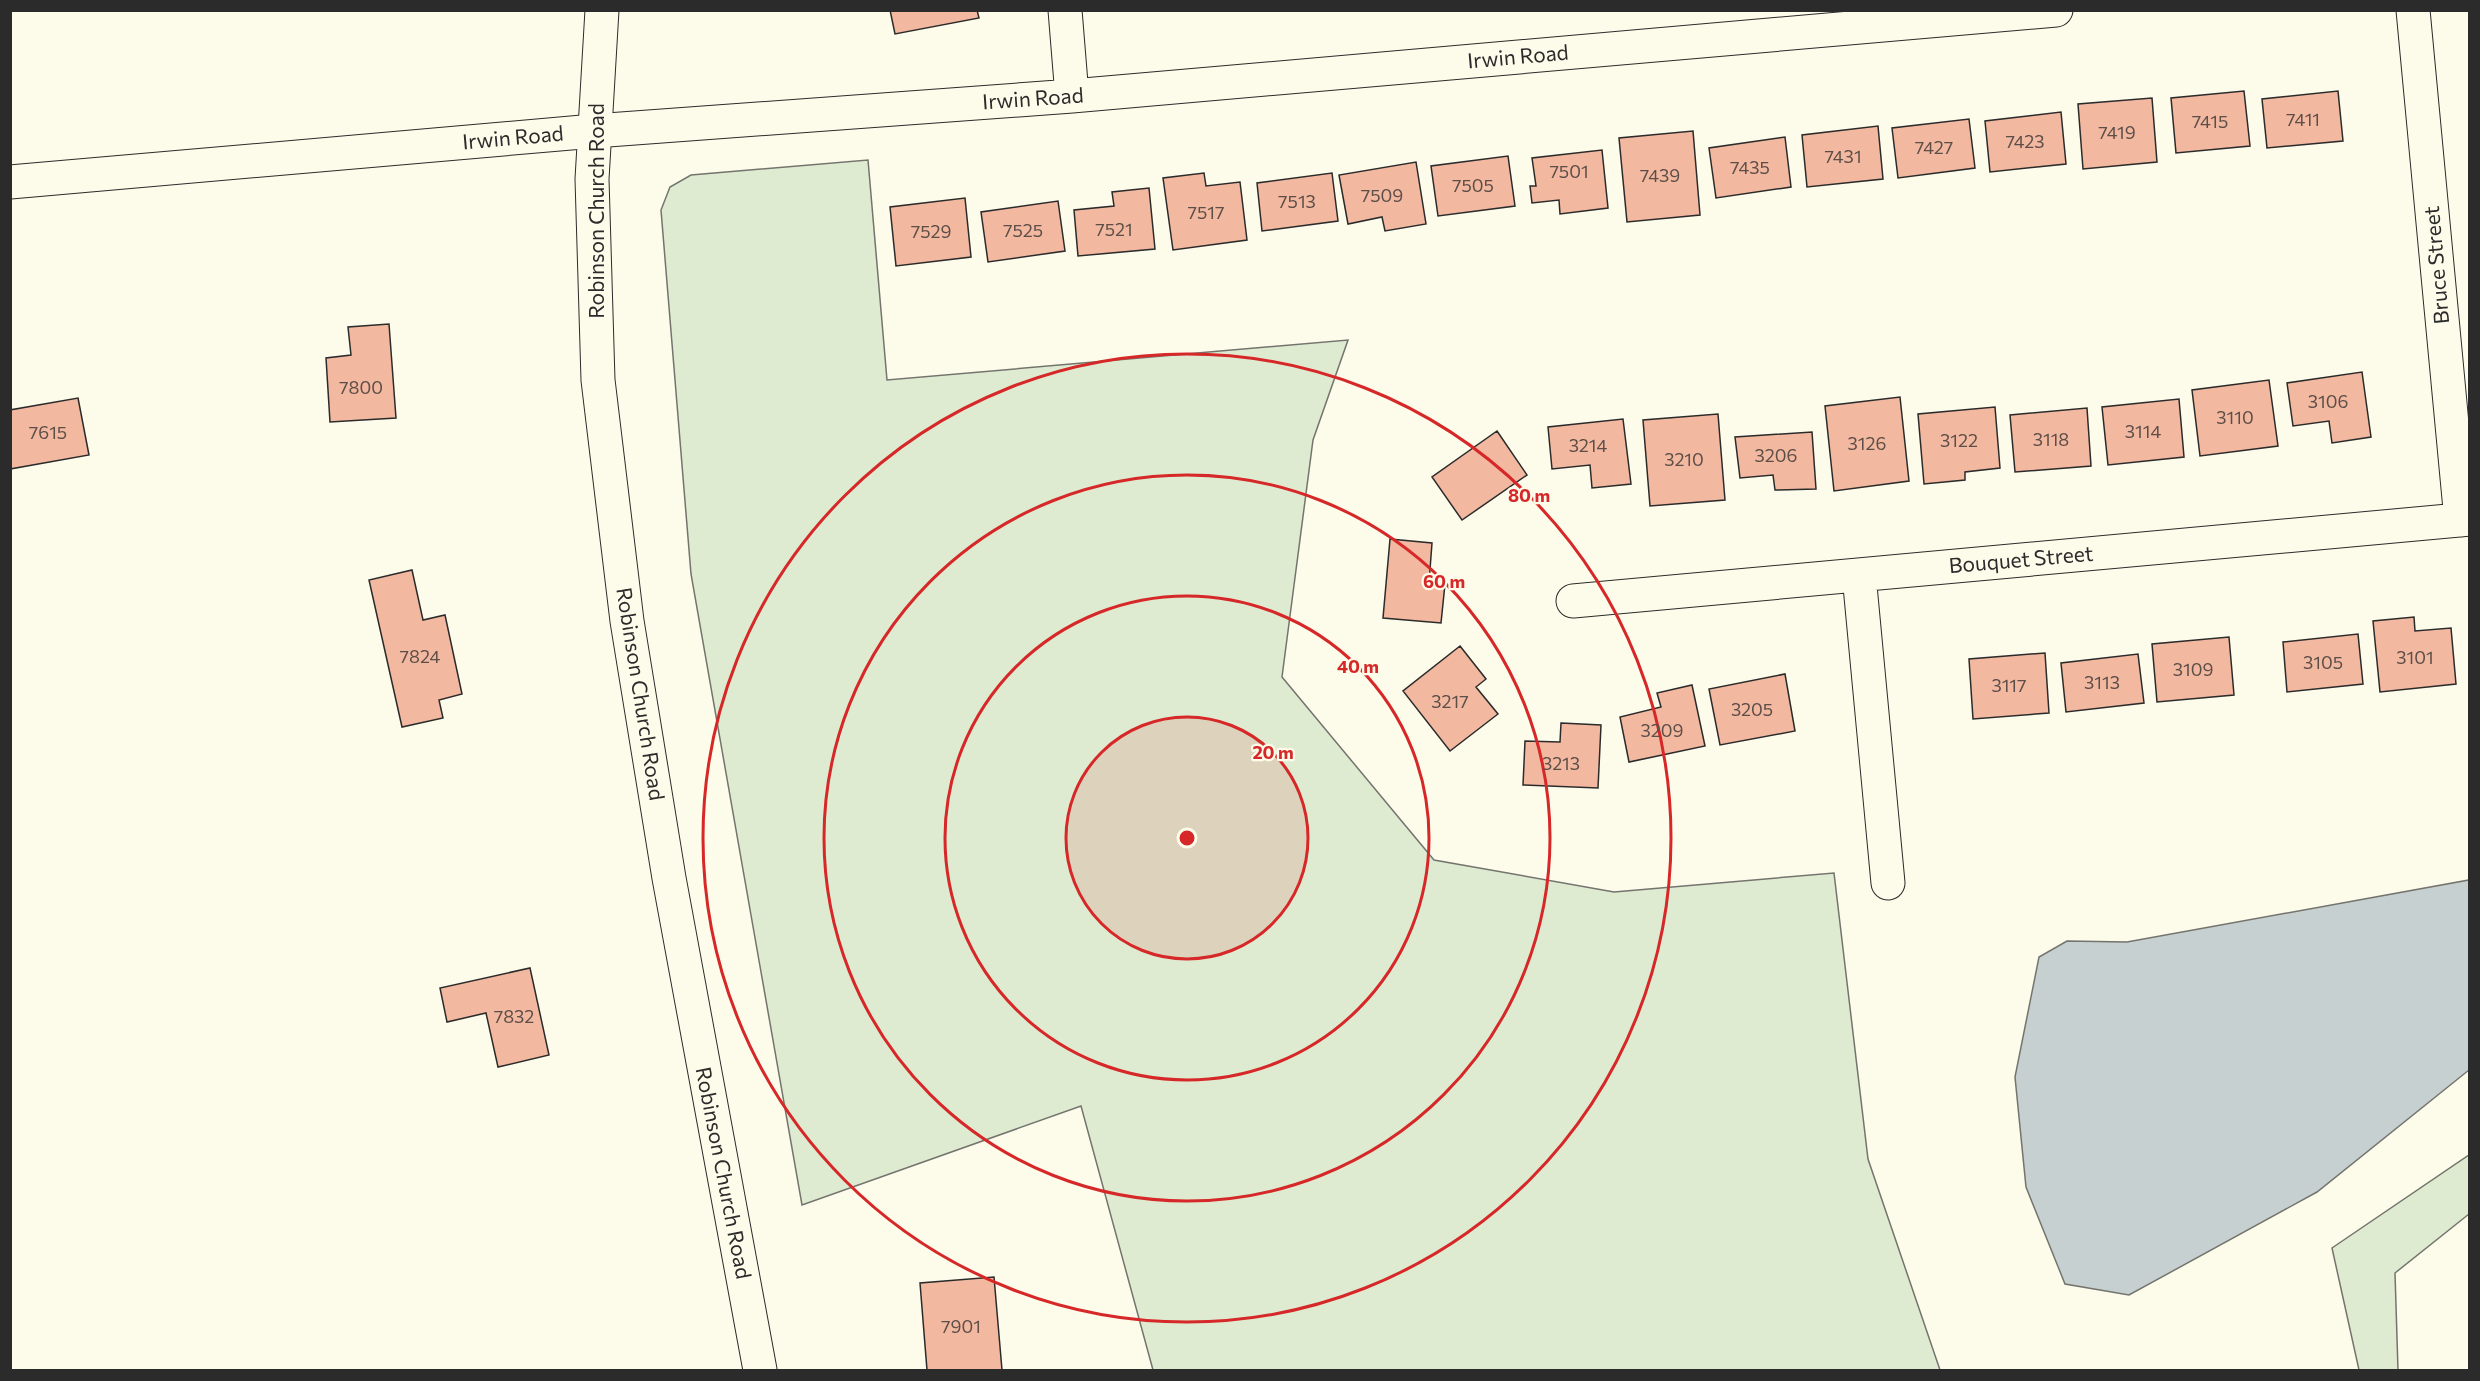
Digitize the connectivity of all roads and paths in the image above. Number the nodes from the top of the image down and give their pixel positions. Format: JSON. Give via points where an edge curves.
{"nodes":[{"id":1,"x":602,"y":10,"type":"edge"},
{"id":2,"x":1065,"y":10,"type":"edge"},
{"id":3,"x":2056,"y":10,"type":"edge"},
{"id":4,"x":2413,"y":10,"type":"edge"},
{"id":5,"x":1072,"y":96,"type":"junction"},
{"id":6,"x":594,"y":131,"type":"junction"},
{"id":7,"x":10,"y":182,"type":"edge"},
{"id":8,"x":2465,"y":520,"type":"edge"},
{"id":9,"x":1859,"y":575,"type":"junction"},
{"id":10,"x":1572,"y":601,"type":"dead end"},
{"id":11,"x":1888,"y":883,"type":"dead end"},
{"id":12,"x":760,"y":1371,"type":"edge"}],
"edges":[{"from":1,"to":6,"type":"street","name":"Robinson Church Road"},
{"from":2,"to":5,"type":"street"},
{"from":3,"to":5,"type":"street","name":"Irwin Road"},
{"from":4,"to":8,"type":"street","name":"Bruce Street"},
{"from":5,"to":6,"type":"street","name":"Irwin Road"},
{"from":6,"to":7,"type":"street","name":"Irwin Road"},
{"from":6,"to":12,"type":"street","name":"Robinson Church Road","via":[[598,380],[627,621],[669,878]]},
{"from":8,"to":9,"type":"street","name":"Bouquet Street"},
{"from":9,"to":10,"type":"street","name":"Bouquet Street"},
{"from":9,"to":11,"type":"street"}]}
